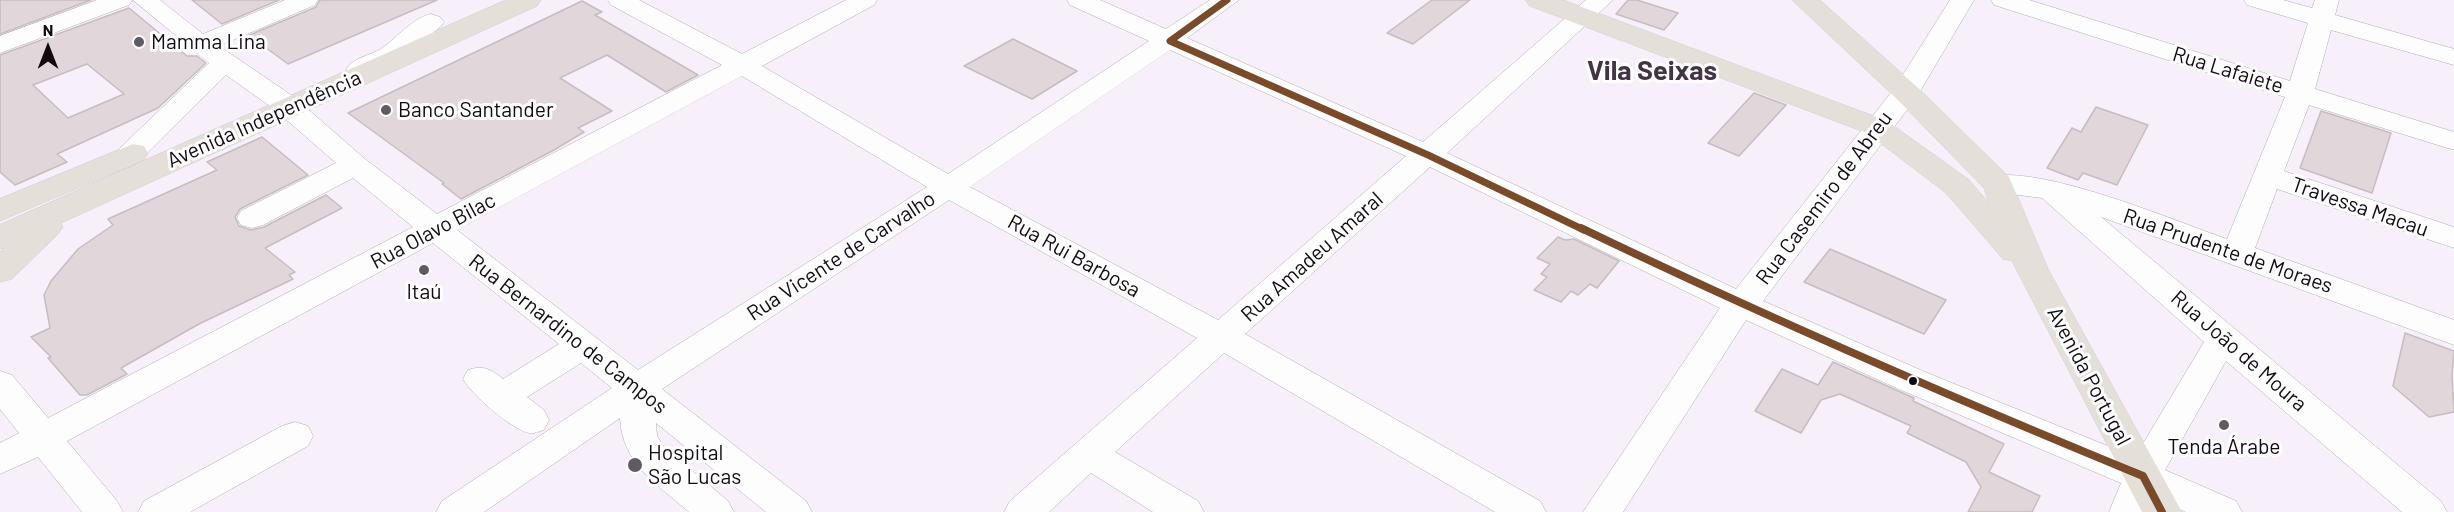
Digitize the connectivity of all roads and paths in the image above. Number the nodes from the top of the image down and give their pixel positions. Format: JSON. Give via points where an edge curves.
{"nodes":[{"id":1,"x":120,"y":0,"type":"edge"},
{"id":2,"x":145,"y":0,"type":"edge"},
{"id":3,"x":306,"y":0,"type":"edge"},
{"id":4,"x":479,"y":0,"type":"edge"},
{"id":5,"x":528,"y":0,"type":"edge"},
{"id":6,"x":620,"y":0,"type":"edge"},
{"id":7,"x":865,"y":0,"type":"edge"},
{"id":8,"x":1079,"y":0,"type":"edge"},
{"id":9,"x":1227,"y":0,"type":"edge"},
{"id":10,"x":1539,"y":0,"type":"edge"},
{"id":11,"x":1804,"y":0,"type":"edge"},
{"id":12,"x":1962,"y":0,"type":"edge"},
{"id":13,"x":2003,"y":0,"type":"edge"},
{"id":14,"x":2256,"y":0,"type":"edge"},
{"id":15,"x":1592,"y":8,"type":"edge"},
{"id":16,"x":2323,"y":9,"type":"edge"},
{"id":17,"x":430,"y":22,"type":"joint"},
{"id":18,"x":1170,"y":41,"type":"junction"},
{"id":19,"x":0,"y":45,"type":"edge"},
{"id":20,"x":200,"y":45,"type":"junction"},
{"id":21,"x":2454,"y":57,"type":"edge"},
{"id":22,"x":225,"y":62,"type":"junction"},
{"id":23,"x":744,"y":66,"type":"junction"},
{"id":24,"x":1906,"y":92,"type":"junction"},
{"id":25,"x":2300,"y":93,"type":"junction"},
{"id":26,"x":281,"y":101,"type":"junction"},
{"id":27,"x":1877,"y":127,"type":"junction"},
{"id":28,"x":2454,"y":141,"type":"edge"},
{"id":29,"x":130,"y":154,"type":"junction"},
{"id":30,"x":1428,"y":155,"type":"junction"},
{"id":31,"x":355,"y":165,"type":"junction"},
{"id":32,"x":2267,"y":176,"type":"junction"},
{"id":33,"x":1998,"y":184,"type":"junction"},
{"id":34,"x":1957,"y":186,"type":"junction"},
{"id":35,"x":948,"y":187,"type":"junction"},
{"id":36,"x":2050,"y":189,"type":"junction"},
{"id":37,"x":76,"y":203,"type":"junction"},
{"id":38,"x":252,"y":218,"type":"dead end"},
{"id":39,"x":7,"y":219,"type":"edge"},
{"id":40,"x":436,"y":230,"type":"junction"},
{"id":41,"x":0,"y":237,"type":"edge"},
{"id":42,"x":2454,"y":238,"type":"edge"},
{"id":43,"x":2237,"y":253,"type":"junction"},
{"id":44,"x":0,"y":271,"type":"edge"},
{"id":45,"x":2032,"y":271,"type":"junction"},
{"id":46,"x":1740,"y":304,"type":"junction"},
{"id":47,"x":2454,"y":333,"type":"edge"},
{"id":48,"x":1223,"y":337,"type":"junction"},
{"id":49,"x":2222,"y":339,"type":"junction"},
{"id":50,"x":582,"y":346,"type":"junction"},
{"id":51,"x":0,"y":384,"type":"edge"},
{"id":52,"x":638,"y":388,"type":"junction"},
{"id":53,"x":531,"y":420,"type":"dead end"},
{"id":54,"x":295,"y":436,"type":"dead end"},
{"id":55,"x":42,"y":438,"type":"junction"},
{"id":56,"x":1090,"y":453,"type":"junction"},
{"id":57,"x":0,"y":460,"type":"edge"},
{"id":58,"x":2143,"y":476,"type":"junction"},
{"id":59,"x":104,"y":512,"type":"edge"},
{"id":60,"x":158,"y":512,"type":"edge"},
{"id":61,"x":455,"y":512,"type":"edge"},
{"id":62,"x":715,"y":512,"type":"edge"},
{"id":63,"x":793,"y":512,"type":"edge"},
{"id":64,"x":1023,"y":512,"type":"edge"},
{"id":65,"x":1185,"y":512,"type":"edge"},
{"id":66,"x":1527,"y":512,"type":"edge"},
{"id":67,"x":1602,"y":512,"type":"edge"},
{"id":68,"x":2128,"y":512,"type":"edge"},
{"id":69,"x":2162,"y":512,"type":"edge"},
{"id":70,"x":2223,"y":512,"type":"edge"},
{"id":71,"x":2428,"y":512,"type":"edge"}],
"edges":[{"from":1,"to":19,"type":"street"},
{"from":2,"to":20,"type":"street","name":"Rua Bernardino de Campos"},
{"from":3,"to":20,"type":"street"},
{"from":4,"to":17,"type":"main road"},
{"from":5,"to":26,"type":"main road","name":"Avenida Independência"},
{"from":6,"to":23,"type":"street","name":"Rua Rui Barbosa"},
{"from":7,"to":23,"type":"street","name":"Rua Olavo Bilac"},
{"from":8,"to":18,"type":"street"},
{"from":9,"to":18,"type":"street","name":"Rua Vicente de Carvalho"},
{"from":10,"to":15,"type":"main road"},
{"from":11,"to":24,"type":"main road"},
{"from":12,"to":24,"type":"street","name":"Rua Casemiro de Abreu"},
{"from":13,"to":25,"type":"street","name":"Rua Lafaiete"},
{"from":14,"to":16,"type":"street"},
{"from":15,"to":27,"type":"main road"},
{"from":15,"to":30,"type":"street","name":"Rua Amadeu Amaral"},
{"from":16,"to":21,"type":"street"},
{"from":16,"to":25,"type":"street"},
{"from":17,"to":26,"type":"street","via":[[389,55]]},
{"from":18,"to":30,"type":"street"},
{"from":18,"to":35,"type":"street","name":"Rua Vicente de Carvalho"},
{"from":20,"to":22,"type":"street","name":"Rua Bernardino de Campos"},
{"from":22,"to":26,"type":"street","name":"Rua Bernardino de Campos"},
{"from":22,"to":29,"type":"street"},
{"from":23,"to":35,"type":"street","name":"Rua Rui Barbosa"},
{"from":23,"to":40,"type":"street","name":"Rua Olavo Bilac"},
{"from":24,"to":27,"type":"street","name":"Rua Casemiro de Abreu"},
{"from":24,"to":33,"type":"main road"},
{"from":25,"to":28,"type":"street","name":"Rua Lafaiete"},
{"from":25,"to":32,"type":"street"},
{"from":26,"to":29,"type":"main road","name":"Avenida Independência"},
{"from":26,"to":31,"type":"street","name":"Rua Bernardino de Campos"},
{"from":26,"to":37,"type":"main road","name":"Avenida Independência"},
{"from":26,"to":39,"type":"main road","via":[[250,111]]},
{"from":27,"to":34,"type":"main road","name":"Avenida Portugal"},
{"from":27,"to":46,"type":"street","name":"Rua Casemiro de Abreu"},
{"from":29,"to":39,"type":"main road","name":"Avenida Independência"},
{"from":30,"to":46,"type":"street"},
{"from":30,"to":48,"type":"street","name":"Rua Amadeu Amaral"},
{"from":31,"to":38,"type":"street"},
{"from":31,"to":40,"type":"street","name":"Rua Bernardino de Campos"},
{"from":32,"to":42,"type":"street","name":"Travessa Macau"},
{"from":32,"to":43,"type":"street"},
{"from":33,"to":34,"type":"main road"},
{"from":33,"to":36,"type":"street","name":"Rua Prudente de Moraes"},
{"from":33,"to":45,"type":"main road","name":"Avenida Portugal"},
{"from":34,"to":45,"type":"main road","name":"Avenida Portugal"},
{"from":35,"to":48,"type":"street","name":"Rua Rui Barbosa"},
{"from":35,"to":52,"type":"street","name":"Rua Vicente de Carvalho"},
{"from":36,"to":43,"type":"street","name":"Rua Prudente de Moraes"},
{"from":36,"to":49,"type":"street","name":"Rua João de Moura"},
{"from":37,"to":41,"type":"main road","name":"Avenida Independência"},
{"from":37,"to":44,"type":"main road"},
{"from":39,"to":41,"type":"street"},
{"from":40,"to":50,"type":"street","name":"Rua Bernardino de Campos"},
{"from":40,"to":55,"type":"street","name":"Rua Olavo Bilac"},
{"from":43,"to":47,"type":"street","name":"Rua Prudente de Moraes"},
{"from":45,"to":58,"type":"main road","name":"Avenida Portugal"},
{"from":46,"to":58,"type":"street"},
{"from":46,"to":67,"type":"street","name":"Rua Casemiro de Abreu"},
{"from":48,"to":56,"type":"street","name":"Rua Amadeu Amaral"},
{"from":48,"to":66,"type":"street","name":"Rua Rui Barbosa"},
{"from":49,"to":58,"type":"street"},
{"from":49,"to":71,"type":"street","name":"Rua João de Moura"},
{"from":50,"to":52,"type":"street","name":"Rua Bernardino de Campos"},
{"from":50,"to":53,"type":"street","via":[[490,388]]},
{"from":51,"to":55,"type":"street"},
{"from":52,"to":61,"type":"street","name":"Rua Vicente de Carvalho"},
{"from":52,"to":62,"type":"street","via":[[639,438],[650,456]]},
{"from":52,"to":63,"type":"street","name":"Rua Bernardino de Campos"},
{"from":54,"to":60,"type":"street"},
{"from":55,"to":57,"type":"street","name":"Rua Olavo Bilac"},
{"from":55,"to":59,"type":"street"},
{"from":56,"to":64,"type":"street","name":"Rua Amadeu Amaral"},
{"from":56,"to":65,"type":"street"},
{"from":58,"to":68,"type":"street"},
{"from":58,"to":69,"type":"main road","name":"Avenida Portugal"},
{"from":58,"to":70,"type":"street"}]}
